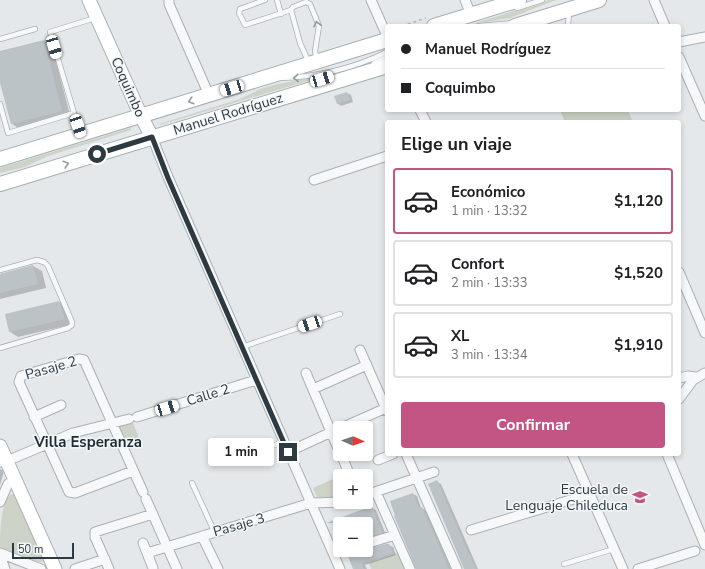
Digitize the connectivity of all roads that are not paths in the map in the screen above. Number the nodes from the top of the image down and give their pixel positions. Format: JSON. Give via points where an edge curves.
{"nodes":[{"id":1,"x":89,"y":0,"type":"edge"},
{"id":2,"x":169,"y":0,"type":"edge"},
{"id":3,"x":265,"y":0,"type":"edge"},
{"id":4,"x":277,"y":0,"type":"edge"},
{"id":5,"x":371,"y":0,"type":"edge"},
{"id":6,"x":465,"y":0,"type":"edge"},
{"id":7,"x":542,"y":0,"type":"edge"},
{"id":8,"x":599,"y":0,"type":"edge"},
{"id":9,"x":654,"y":0,"type":"edge"},
{"id":10,"x":516,"y":4,"type":"edge"},
{"id":11,"x":569,"y":9,"type":"junction"},
{"id":12,"x":291,"y":10,"type":"junction"},
{"id":13,"x":281,"y":14,"type":"junction"},
{"id":14,"x":97,"y":17,"type":"junction"},
{"id":15,"x":475,"y":20,"type":"edge"},
{"id":16,"x":529,"y":23,"type":"edge"},
{"id":17,"x":448,"y":24,"type":"edge"},
{"id":18,"x":568,"y":24,"type":"edge"},
{"id":19,"x":665,"y":24,"type":"edge"},
{"id":20,"x":35,"y":29,"type":"dead end"},
{"id":21,"x":385,"y":32,"type":"edge"},
{"id":22,"x":705,"y":37,"type":"edge"},
{"id":23,"x":0,"y":39,"type":"edge"},
{"id":24,"x":385,"y":41,"type":"edge"},
{"id":25,"x":681,"y":42,"type":"edge"},
{"id":26,"x":385,"y":53,"type":"edge"},
{"id":27,"x":385,"y":59,"type":"edge"},
{"id":28,"x":681,"y":62,"type":"edge"},
{"id":29,"x":313,"y":63,"type":"junction"},
{"id":30,"x":385,"y":67,"type":"edge"},
{"id":31,"x":320,"y":80,"type":"dead end"},
{"id":32,"x":255,"y":81,"type":"junction"},
{"id":33,"x":208,"y":95,"type":"junction"},
{"id":34,"x":0,"y":104,"type":"edge"},
{"id":35,"x":74,"y":113,"type":"junction"},
{"id":36,"x":141,"y":116,"type":"junction"},
{"id":37,"x":705,"y":116,"type":"edge"},
{"id":38,"x":130,"y":125,"type":"dead end"},
{"id":39,"x":157,"y":133,"type":"junction"},
{"id":40,"x":80,"y":135,"type":"junction"},
{"id":41,"x":385,"y":157,"type":"edge"},
{"id":42,"x":0,"y":159,"type":"edge"},
{"id":43,"x":12,"y":175,"type":"dead end"},
{"id":44,"x":28,"y":175,"type":"junction"},
{"id":45,"x":314,"y":180,"type":"dead end"},
{"id":46,"x":0,"y":184,"type":"edge"},
{"id":47,"x":0,"y":270,"type":"edge"},
{"id":48,"x":681,"y":277,"type":"edge"},
{"id":49,"x":340,"y":314,"type":"dead end"},
{"id":50,"x":705,"y":333,"type":"edge"},
{"id":51,"x":242,"y":346,"type":"junction"},
{"id":52,"x":0,"y":348,"type":"edge"},
{"id":53,"x":360,"y":350,"type":"dead end"},
{"id":54,"x":367,"y":365,"type":"junction"},
{"id":55,"x":306,"y":373,"type":"dead end"},
{"id":56,"x":701,"y":375,"type":"edge"},
{"id":57,"x":681,"y":378,"type":"edge"},
{"id":58,"x":256,"y":380,"type":"junction"},
{"id":59,"x":313,"y":389,"type":"junction"},
{"id":60,"x":681,"y":396,"type":"edge"},
{"id":61,"x":61,"y":405,"type":"dead end"},
{"id":62,"x":385,"y":408,"type":"edge"},
{"id":63,"x":385,"y":410,"type":"edge"},
{"id":64,"x":34,"y":416,"type":"junction"},
{"id":65,"x":359,"y":421,"type":"edge"},
{"id":66,"x":112,"y":422,"type":"junction"},
{"id":67,"x":333,"y":423,"type":"edge"},
{"id":68,"x":333,"y":432,"type":"edge"},
{"id":69,"x":284,"y":442,"type":"junction"},
{"id":70,"x":47,"y":444,"type":"junction"},
{"id":71,"x":0,"y":446,"type":"edge"},
{"id":72,"x":288,"y":452,"type":"junction"},
{"id":73,"x":387,"y":456,"type":"edge"},
{"id":74,"x":407,"y":456,"type":"edge"},
{"id":75,"x":573,"y":456,"type":"edge"},
{"id":76,"x":668,"y":456,"type":"edge"},
{"id":77,"x":231,"y":459,"type":"dead end"},
{"id":78,"x":378,"y":460,"type":"dead end"},
{"id":79,"x":3,"y":462,"type":"edge"},
{"id":80,"x":133,"y":471,"type":"junction"},
{"id":81,"x":434,"y":472,"type":"dead end"},
{"id":82,"x":416,"y":478,"type":"junction"},
{"id":83,"x":15,"y":480,"type":"junction"},
{"id":84,"x":192,"y":483,"type":"dead end"},
{"id":85,"x":376,"y":492,"type":"junction"},
{"id":86,"x":373,"y":493,"type":"edge"},
{"id":87,"x":590,"y":494,"type":"junction"},
{"id":88,"x":0,"y":502,"type":"edge"},
{"id":89,"x":333,"y":502,"type":"edge"},
{"id":90,"x":311,"y":503,"type":"junction"},
{"id":91,"x":153,"y":514,"type":"junction"},
{"id":92,"x":471,"y":530,"type":"dead end"},
{"id":93,"x":215,"y":532,"type":"junction"},
{"id":94,"x":395,"y":535,"type":"junction"},
{"id":95,"x":202,"y":536,"type":"junction"},
{"id":96,"x":373,"y":542,"type":"edge"},
{"id":97,"x":143,"y":543,"type":"dead end"},
{"id":98,"x":705,"y":545,"type":"edge"},
{"id":99,"x":167,"y":547,"type":"junction"},
{"id":100,"x":614,"y":549,"type":"junction"},
{"id":101,"x":695,"y":550,"type":"dead end"},
{"id":102,"x":147,"y":553,"type":"junction"},
{"id":103,"x":2,"y":554,"type":"edge"},
{"id":104,"x":104,"y":559,"type":"junction"},
{"id":105,"x":564,"y":564,"type":"dead end"},
{"id":106,"x":153,"y":568,"type":"edge"},
{"id":107,"x":5,"y":569,"type":"edge"},
{"id":108,"x":41,"y":569,"type":"edge"},
{"id":109,"x":55,"y":569,"type":"edge"},
{"id":110,"x":75,"y":569,"type":"edge"},
{"id":111,"x":109,"y":569,"type":"edge"},
{"id":112,"x":177,"y":569,"type":"edge"},
{"id":113,"x":218,"y":569,"type":"edge"},
{"id":114,"x":340,"y":569,"type":"edge"},
{"id":115,"x":410,"y":569,"type":"edge"},
{"id":116,"x":456,"y":569,"type":"edge"},
{"id":117,"x":623,"y":569,"type":"edge"},
{"id":118,"x":638,"y":569,"type":"edge"}],
"edges":[{"from":1,"to":14,"type":"street","name":"Coquimbo"},
{"from":2,"to":33,"type":"street"},
{"from":3,"to":13,"type":"lane","via":[[240,9],[239,13],[245,25]]},
{"from":4,"to":13,"type":"lane"},
{"from":5,"to":21,"type":"street"},
{"from":6,"to":15,"type":"street"},
{"from":7,"to":10,"type":"lane"},
{"from":8,"to":11,"type":"main road"},
{"from":9,"to":19,"type":"street"},
{"from":10,"to":15,"type":"main road"},
{"from":11,"to":16,"type":"main road"},
{"from":11,"to":18,"type":"lane"},
{"from":12,"to":13,"type":"lane"},
{"from":12,"to":29,"type":"lane","via":[[300,43]]},
{"from":29,"to":12,"type":"lane","one_way":true,"via":[[319,26],[310,4],[306,2]]},
{"from":14,"to":35,"type":"lane","via":[[50,32]]},
{"from":14,"to":36,"type":"street","name":"Coquimbo"},
{"from":15,"to":16,"type":"lane"},
{"from":15,"to":17,"type":"main road"},
{"from":20,"to":23,"type":"lane"},
{"from":22,"to":25,"type":"street"},
{"from":24,"to":29,"type":"main road","name":"Manuel Rodríguez"},
{"from":26,"to":32,"type":"lane","one_way":true,"via":[[321,74]]},
{"from":27,"to":31,"type":"lane"},
{"from":28,"to":37,"type":"street"},
{"from":29,"to":32,"type":"main road","name":"Manuel Rodríguez"},
{"from":30,"to":39,"type":"main road","name":"Manuel Rodríguez"},
{"from":32,"to":33,"type":"main road","name":"Manuel Rodríguez"},
{"from":33,"to":36,"type":"main road","name":"Manuel Rodríguez","one_way":true},
{"from":34,"to":35,"type":"lane","via":[[8,133]]},
{"from":35,"to":40,"type":"lane"},
{"from":36,"to":38,"type":"lane"},
{"from":36,"to":39,"type":"street","name":"Coquimbo"},
{"from":36,"to":40,"type":"main road","name":"Manuel Rodríguez"},
{"from":44,"to":39,"type":"main road","name":"Manuel Rodríguez","one_way":true},
{"from":39,"to":51,"type":"street","name":"Coquimbo"},
{"from":40,"to":42,"type":"main road","name":"Manuel Rodríguez"},
{"from":41,"to":45,"type":"street"},
{"from":43,"to":44,"type":"lane"},
{"from":44,"to":46,"type":"main road","name":"Manuel Rodríguez"},
{"from":47,"to":52,"type":"lane","via":[[37,260],[44,262],[48,266],[72,325]]},
{"from":48,"to":50,"type":"street"},
{"from":49,"to":51,"type":"lane"},
{"from":51,"to":58,"type":"street","name":"Coquimbo"},
{"from":53,"to":54,"type":"street"},
{"from":54,"to":59,"type":"street"},
{"from":54,"to":62,"type":"street"},
{"from":55,"to":59,"type":"street"},
{"from":56,"to":57,"type":"street"},
{"from":56,"to":60,"type":"street","via":[[689,384]]},
{"from":58,"to":66,"type":"street","name":"Calle 2","via":[[133,418]]},
{"from":58,"to":69,"type":"street","name":"Coquimbo"},
{"from":59,"to":67,"type":"street"},
{"from":61,"to":64,"type":"street"},
{"from":63,"to":65,"type":"street"},
{"from":64,"to":66,"type":"street","name":"Pasaje 2","via":[[20,382],[22,375],[83,359]]},
{"from":64,"to":70,"type":"street"},
{"from":66,"to":70,"type":"street","name":"Calle 2","via":[[72,433]]},
{"from":66,"to":80,"type":"street"},
{"from":68,"to":72,"type":"street"},
{"from":69,"to":72,"type":"street","name":"Coquimbo"},
{"from":69,"to":77,"type":"lane"},
{"from":70,"to":79,"type":"street","name":"Calle 2"},
{"from":70,"to":80,"type":"street","via":[[67,490],[71,493]]},
{"from":71,"to":79,"type":"street"},
{"from":72,"to":90,"type":"street","name":"Coquimbo"},
{"from":73,"to":78,"type":"street"},
{"from":74,"to":82,"type":"street"},
{"from":75,"to":87,"type":"street"},
{"from":76,"to":98,"type":"street"},
{"from":79,"to":83,"type":"street"},
{"from":80,"to":91,"type":"street"},
{"from":81,"to":82,"type":"street"},
{"from":82,"to":85,"type":"street"},
{"from":82,"to":116,"type":"street"},
{"from":83,"to":88,"type":"street","via":[[8,484]]},
{"from":83,"to":109,"type":"street"},
{"from":84,"to":93,"type":"lane"},
{"from":85,"to":86,"type":"street"},
{"from":85,"to":94,"type":"street"},
{"from":87,"to":92,"type":"street"},
{"from":87,"to":100,"type":"street"},
{"from":89,"to":90,"type":"street","name":"Pasaje 3"},
{"from":90,"to":93,"type":"street","name":"Pasaje 3"},
{"from":90,"to":114,"type":"street","name":"Coquimbo"},
{"from":91,"to":99,"type":"street"},
{"from":91,"to":104,"type":"street","via":[[94,533]]},
{"from":93,"to":95,"type":"street","name":"Pasaje 3"},
{"from":94,"to":96,"type":"street"},
{"from":94,"to":115,"type":"street"},
{"from":95,"to":99,"type":"street","name":"Pasaje 3"},
{"from":95,"to":113,"type":"street"},
{"from":97,"to":102,"type":"street"},
{"from":99,"to":102,"type":"street","name":"Pasaje 3"},
{"from":99,"to":112,"type":"street"},
{"from":100,"to":105,"type":"lane"},
{"from":100,"to":117,"type":"street"},
{"from":101,"to":118,"type":"street"},
{"from":102,"to":106,"type":"street"},
{"from":103,"to":107,"type":"street"},
{"from":103,"to":108,"type":"street"},
{"from":104,"to":110,"type":"street"},
{"from":104,"to":111,"type":"street"}]}
